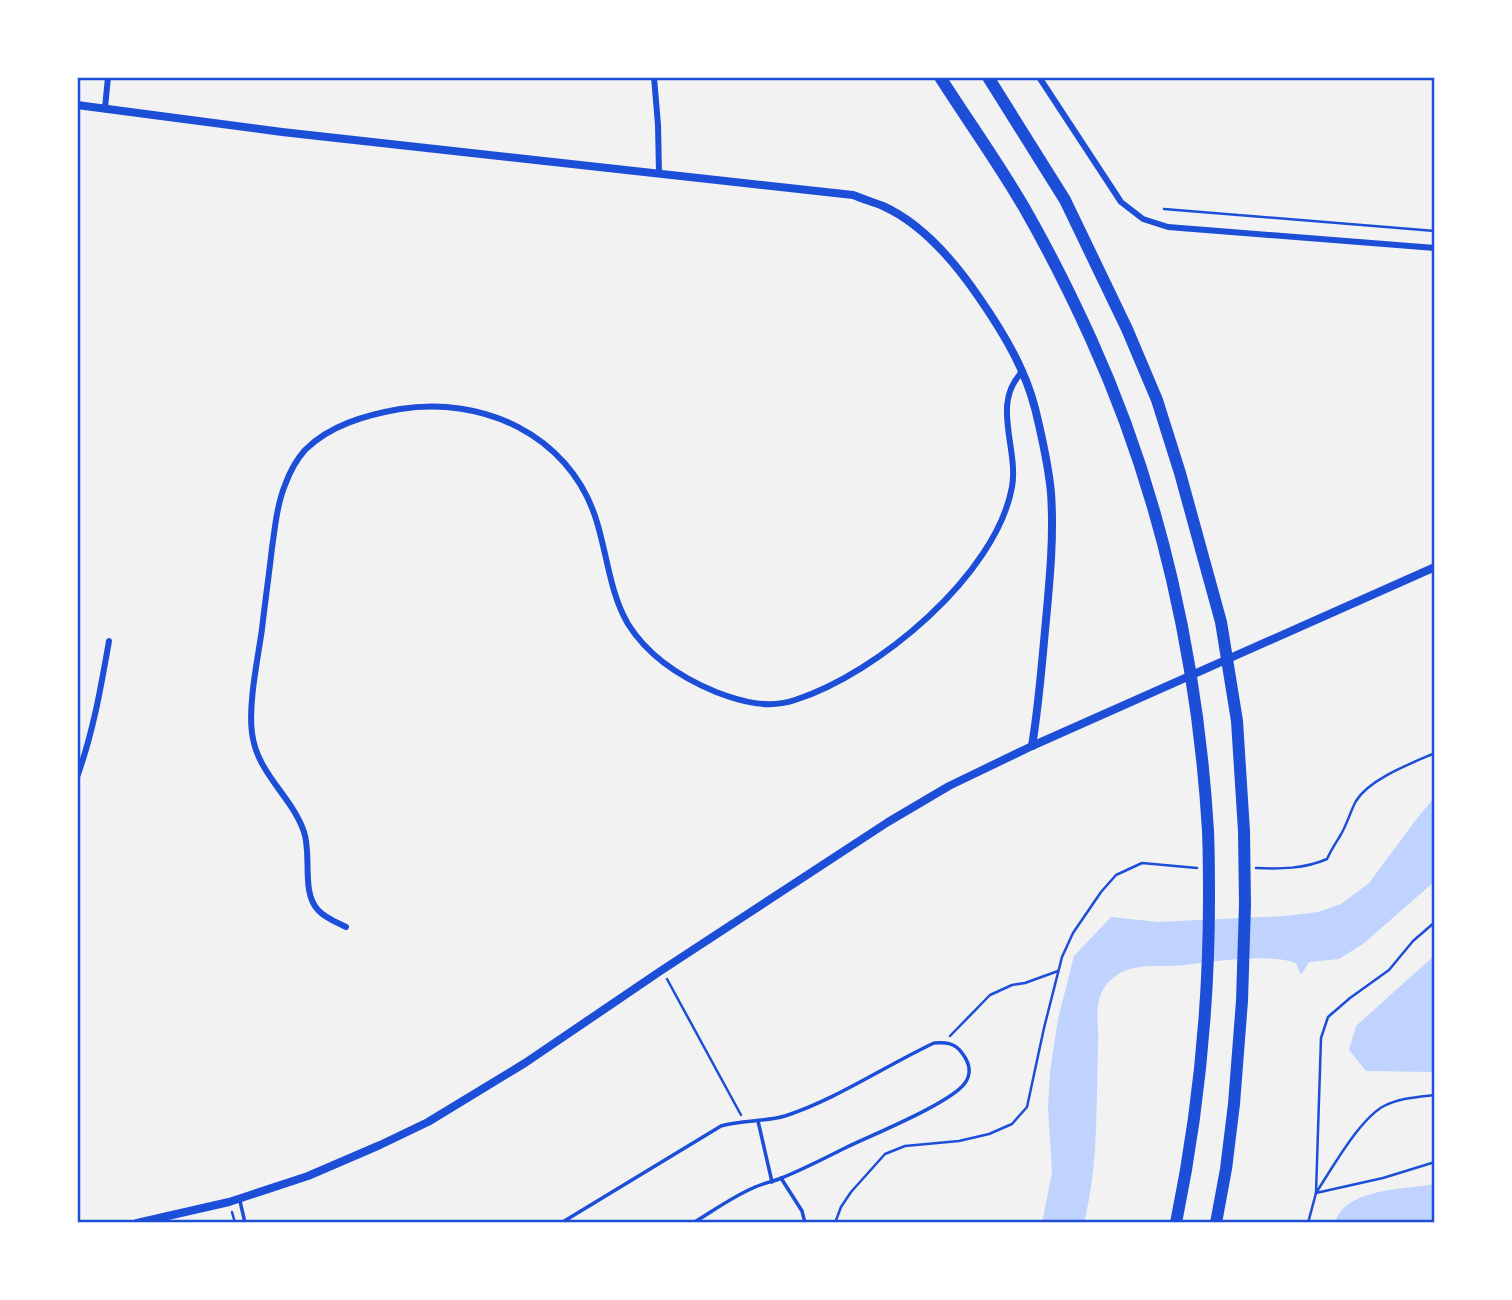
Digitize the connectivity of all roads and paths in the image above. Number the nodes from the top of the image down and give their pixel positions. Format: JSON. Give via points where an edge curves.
{"nodes":[{"id":1,"x":108,"y":77,"type":"edge"},
{"id":2,"x":654,"y":77,"type":"edge"},
{"id":3,"x":940,"y":77,"type":"edge"},
{"id":4,"x":988,"y":77,"type":"edge"},
{"id":5,"x":1039,"y":77,"type":"edge"},
{"id":6,"x":77,"y":105,"type":"edge"},
{"id":7,"x":105,"y":108,"type":"junction"},
{"id":8,"x":659,"y":173,"type":"junction"},
{"id":9,"x":1164,"y":209,"type":"dead end"},
{"id":10,"x":1435,"y":231,"type":"edge"},
{"id":11,"x":1435,"y":248,"type":"edge"},
{"id":12,"x":1023,"y":371,"type":"junction"},
{"id":13,"x":1435,"y":567,"type":"edge"},
{"id":14,"x":109,"y":641,"type":"dead end"},
{"id":15,"x":1032,"y":746,"type":"junction"},
{"id":16,"x":77,"y":777,"type":"edge"},
{"id":17,"x":1435,"y":922,"type":"edge"},
{"id":18,"x":346,"y":926,"type":"dead end"},
{"id":19,"x":662,"y":970,"type":"junction"},
{"id":20,"x":945,"y":1042,"type":"junction"},
{"id":21,"x":1435,"y":1096,"type":"edge"},
{"id":22,"x":744,"y":1121,"type":"junction"},
{"id":23,"x":758,"y":1121,"type":"junction"},
{"id":24,"x":1435,"y":1162,"type":"edge"},
{"id":25,"x":781,"y":1178,"type":"junction"},
{"id":26,"x":772,"y":1182,"type":"junction"},
{"id":27,"x":1316,"y":1193,"type":"junction"},
{"id":28,"x":240,"y":1198,"type":"junction"},
{"id":29,"x":1217,"y":1222,"type":"edge"},
{"id":30,"x":137,"y":1223,"type":"edge"},
{"id":31,"x":245,"y":1223,"type":"edge"},
{"id":32,"x":561,"y":1223,"type":"edge"},
{"id":33,"x":693,"y":1223,"type":"edge"},
{"id":34,"x":805,"y":1223,"type":"edge"},
{"id":35,"x":835,"y":1223,"type":"edge"},
{"id":36,"x":1176,"y":1223,"type":"edge"},
{"id":37,"x":1308,"y":1223,"type":"edge"}],
"edges":[{"from":1,"to":7,"type":"street"},
{"from":2,"to":8,"type":"street"},
{"from":3,"to":36,"type":"highway","via":[[1025,209],[1091,340],[1145,482],[1183,631],[1199,728],[1208,833],[1209,926],[1197,1098]]},
{"from":4,"to":29,"type":"highway","via":[[1065,200],[1127,329],[1157,400],[1221,622],[1237,721],[1245,904],[1231,1130]]},
{"from":5,"to":11,"type":"street","via":[[1121,202],[1143,219],[1168,227]]},
{"from":6,"to":7,"type":"street"},
{"from":7,"to":8,"type":"street"},
{"from":8,"to":12,"type":"street","via":[[853,195],[885,207],[940,248],[965,276]]},
{"from":9,"to":10,"type":"path"},
{"from":12,"to":15,"type":"street","via":[[1046,453],[1052,527]]},
{"from":12,"to":18,"type":"street","via":[[1013,380],[1007,398],[1012,489],[1002,519],[967,578],[880,657],[827,687],[775,704],[741,701],[685,678],[640,640],[618,601],[583,487],[563,460],[507,421],[472,410],[402,409],[363,417],[329,432],[302,452],[285,484],[276,518],[251,731],[257,756],[300,821],[315,908]]},
{"from":13,"to":15,"type":"street"},
{"from":14,"to":16,"type":"street","via":[[100,698]]},
{"from":15,"to":19,"type":"street","via":[[888,822]]},
{"from":17,"to":27,"type":"path","via":[[1389,970],[1328,1017],[1321,1038]]},
{"from":19,"to":22,"type":"path"},
{"from":19,"to":28,"type":"street","via":[[428,1122],[308,1176]]},
{"from":20,"to":23,"type":"lane","via":[[934,1042],[802,1109]]},
{"from":20,"to":25,"type":"lane","via":[[959,1049],[968,1064],[969,1073],[959,1088],[918,1113]]},
{"from":20,"to":35,"type":"path","via":[[990,995],[1058,971],[1027,1107],[1020,1116],[989,1134],[905,1146],[885,1154],[851,1192]]},
{"from":21,"to":27,"type":"path","via":[[1382,1107],[1363,1124]]},
{"from":22,"to":23,"type":"lane"},
{"from":22,"to":32,"type":"lane","via":[[721,1126]]},
{"from":23,"to":26,"type":"lane"},
{"from":24,"to":27,"type":"path"},
{"from":25,"to":26,"type":"lane"},
{"from":25,"to":34,"type":"lane"},
{"from":26,"to":33,"type":"lane","via":[[754,1187]]},
{"from":27,"to":37,"type":"path"},
{"from":28,"to":30,"type":"street"},
{"from":28,"to":31,"type":"lane"}]}
